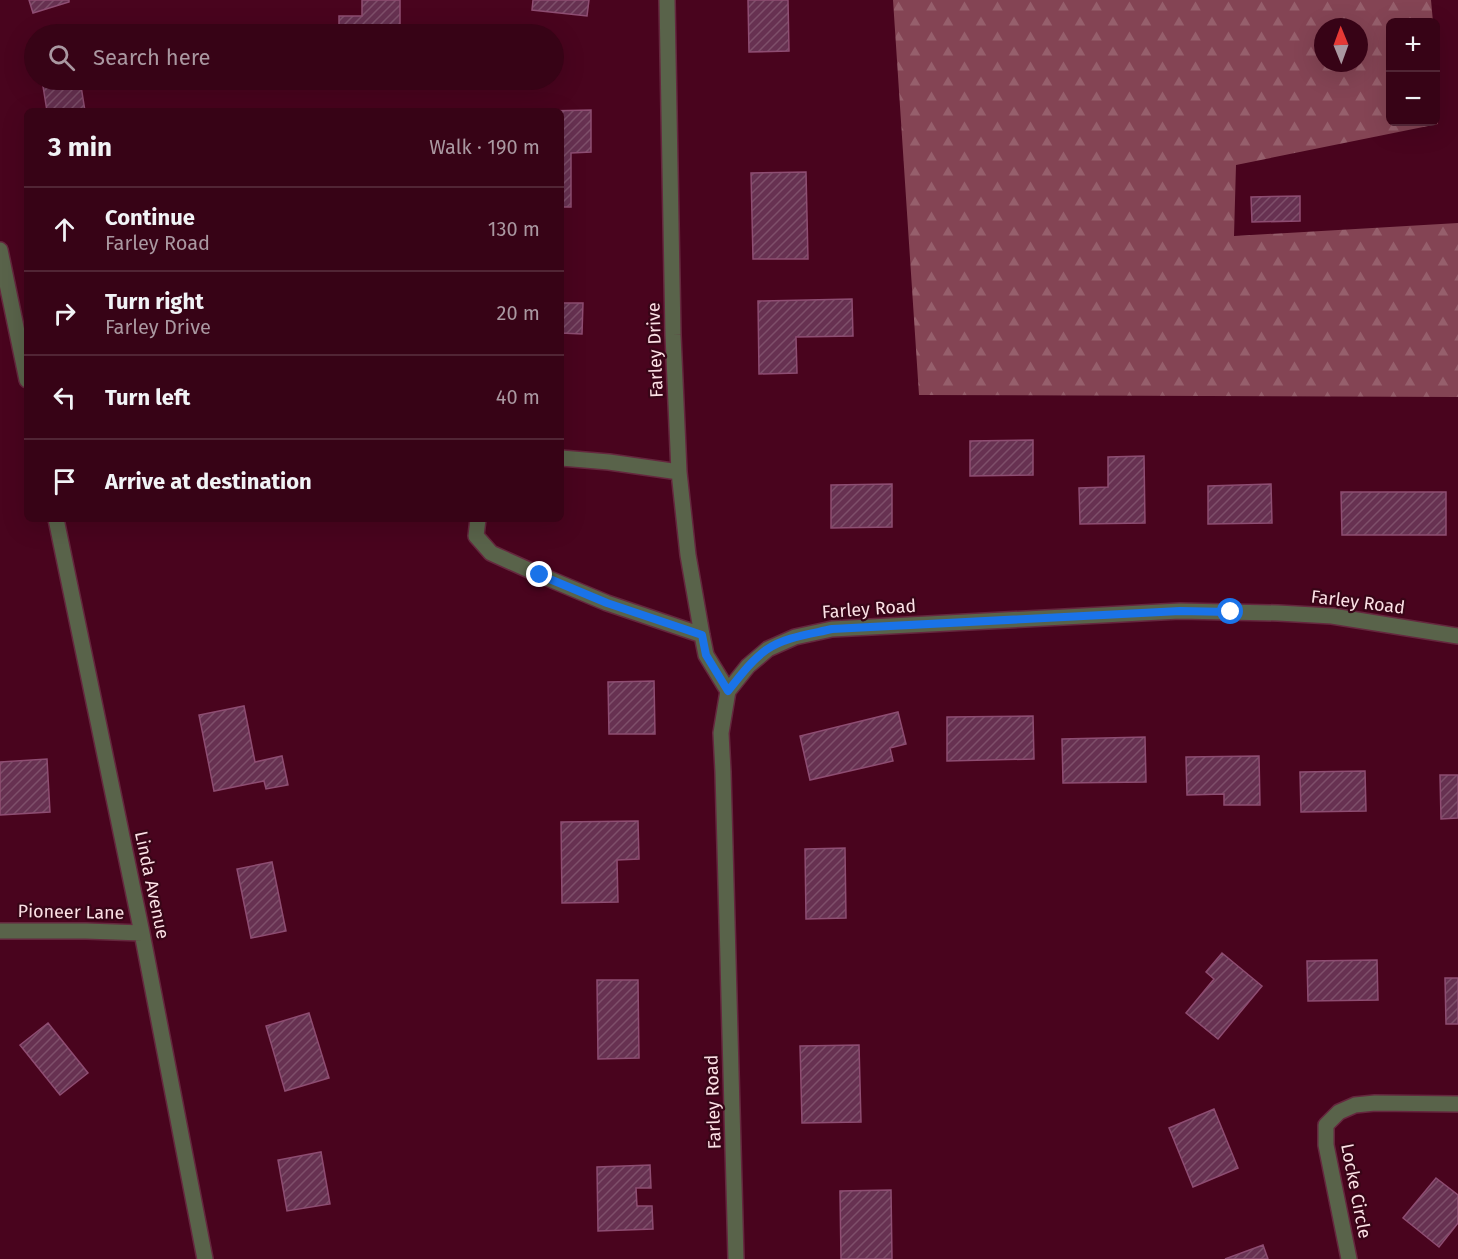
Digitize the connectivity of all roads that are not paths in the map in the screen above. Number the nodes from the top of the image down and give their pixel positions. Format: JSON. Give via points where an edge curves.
{"nodes":[{"id":1,"x":668,"y":0,"type":"edge"},
{"id":2,"x":0,"y":250,"type":"edge"},
{"id":3,"x":24,"y":366,"type":"edge"},
{"id":4,"x":564,"y":458,"type":"edge"},
{"id":5,"x":680,"y":472,"type":"junction"},
{"id":6,"x":57,"y":522,"type":"edge"},
{"id":7,"x":478,"y":522,"type":"edge"},
{"id":8,"x":702,"y":635,"type":"junction"},
{"id":9,"x":1458,"y":636,"type":"edge"},
{"id":10,"x":728,"y":691,"type":"junction"},
{"id":11,"x":0,"y":931,"type":"edge"},
{"id":12,"x":142,"y":933,"type":"junction"},
{"id":13,"x":1458,"y":1104,"type":"edge"},
{"id":14,"x":205,"y":1259,"type":"edge"},
{"id":15,"x":736,"y":1259,"type":"edge"},
{"id":16,"x":1349,"y":1259,"type":"edge"}],
"edges":[{"from":1,"to":5,"type":"street","name":"Farley Drive","via":[[673,334]]},
{"from":2,"to":3,"type":"street"},
{"from":4,"to":5,"type":"street"},
{"from":5,"to":8,"type":"street","name":"Farley Drive","via":[[688,555]]},
{"from":6,"to":12,"type":"street","name":"Linda Avenue"},
{"from":7,"to":8,"type":"street","via":[[476,536],[491,553],[607,603]]},
{"from":8,"to":10,"type":"street","name":"Farley Drive","via":[[706,655]]},
{"from":9,"to":10,"type":"street","name":"Farley Road","via":[[1332,616],[1180,611],[832,629],[795,637],[768,649]]},
{"from":10,"to":15,"type":"street","name":"Farley Road","via":[[721,733]]},
{"from":11,"to":12,"type":"street","name":"Pioneer Lane"},
{"from":12,"to":14,"type":"street","name":"Linda Avenue"},
{"from":13,"to":16,"type":"street","name":"Locke Circle","via":[[1355,1105],[1339,1112],[1326,1125],[1326,1145]]}]}
